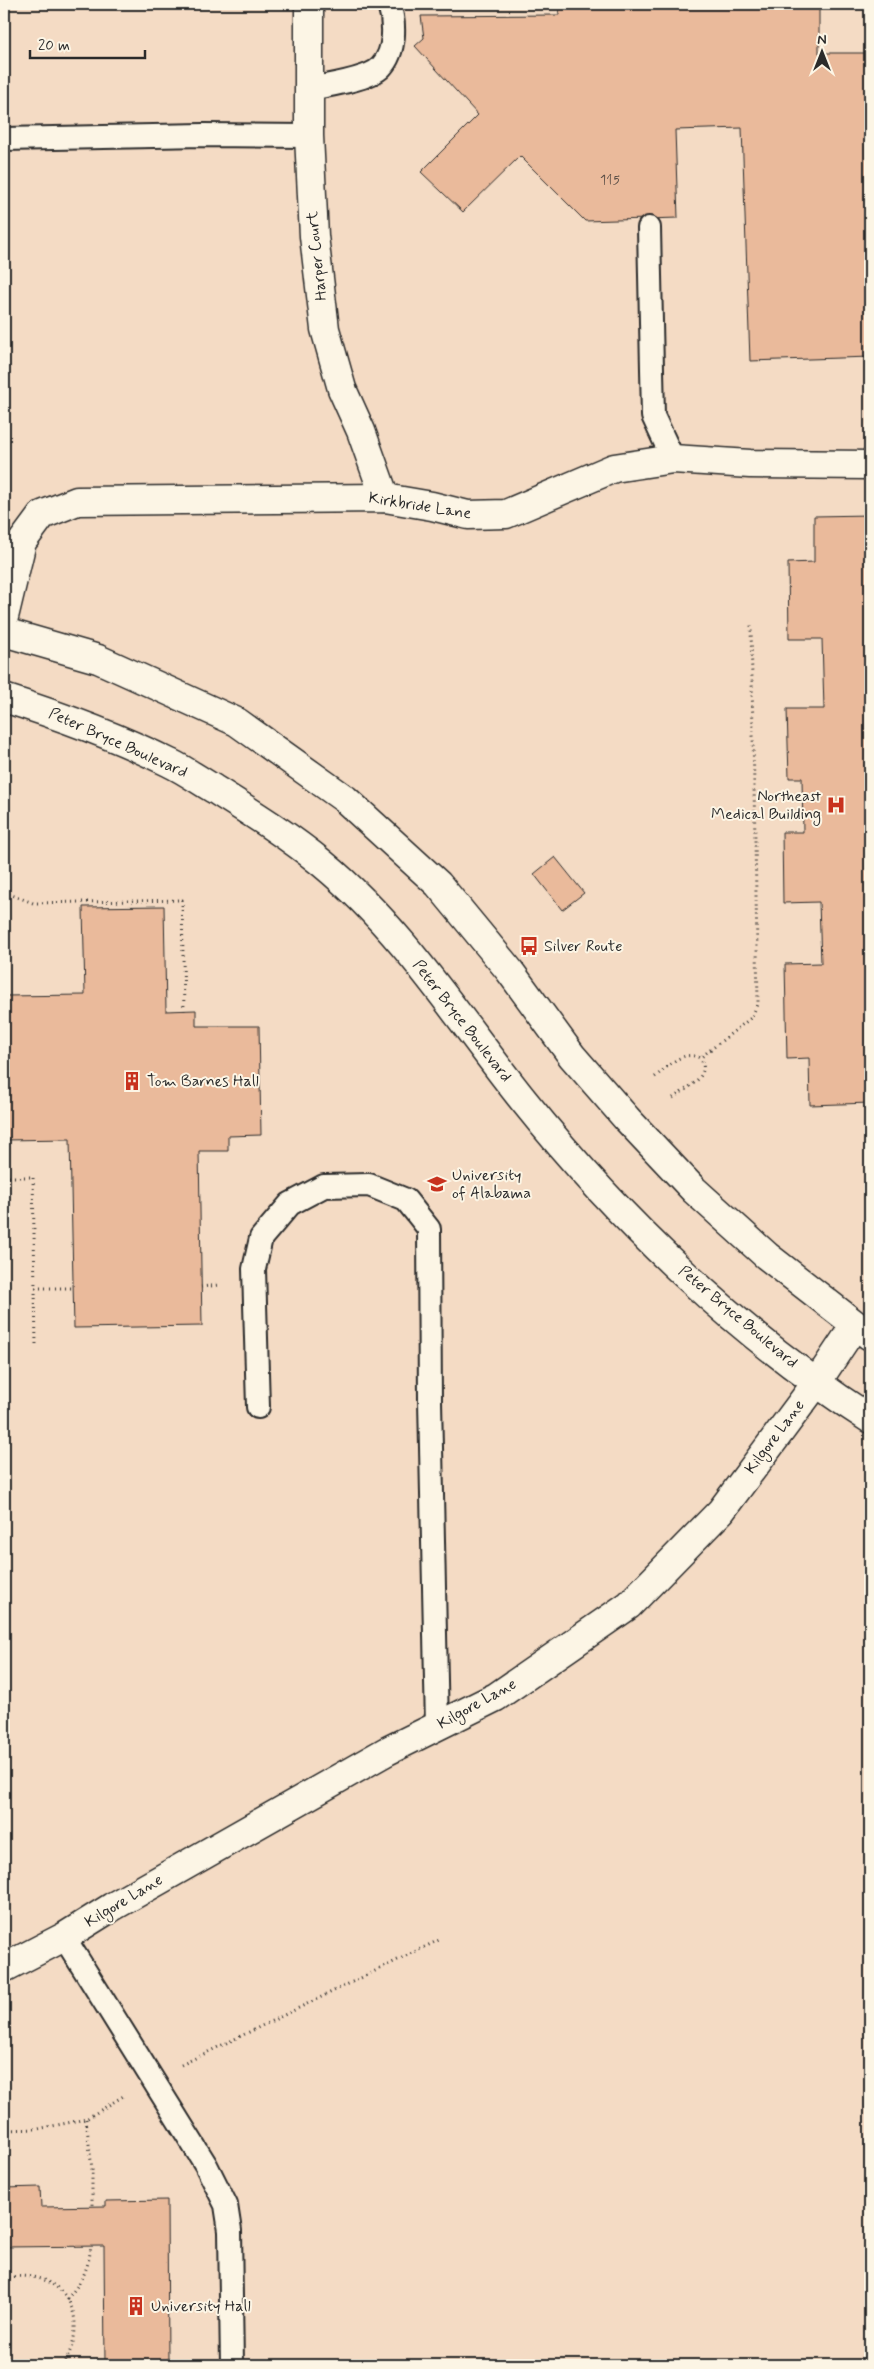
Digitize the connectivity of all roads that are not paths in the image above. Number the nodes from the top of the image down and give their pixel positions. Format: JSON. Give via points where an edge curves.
{"nodes":[{"id":1,"x":309,"y":4,"type":"edge"},
{"id":2,"x":389,"y":4,"type":"edge"},
{"id":3,"x":309,"y":89,"type":"junction"},
{"id":4,"x":309,"y":136,"type":"junction"},
{"id":5,"x":4,"y":139,"type":"edge"},
{"id":6,"x":649,"y":228,"type":"dead end"},
{"id":7,"x":673,"y":459,"type":"junction"},
{"id":8,"x":870,"y":465,"type":"edge"},
{"id":9,"x":385,"y":498,"type":"junction"},
{"id":10,"x":4,"y":617,"type":"edge"},
{"id":11,"x":4,"y":632,"type":"edge"},
{"id":12,"x":4,"y":698,"type":"edge"},
{"id":13,"x":863,"y":1330,"type":"edge"},
{"id":14,"x":817,"y":1382,"type":"junction"},
{"id":15,"x":258,"y":1407,"type":"dead end"},
{"id":16,"x":870,"y":1419,"type":"edge"},
{"id":17,"x":437,"y":1727,"type":"junction"},
{"id":18,"x":64,"y":1937,"type":"junction"},
{"id":19,"x":4,"y":1968,"type":"edge"},
{"id":20,"x":232,"y":2365,"type":"edge"}],
"edges":[{"from":1,"to":3,"type":"street","name":"Harper Court"},
{"from":2,"to":3,"type":"lane","via":[[394,21],[390,52],[380,68],[348,81]]},
{"from":3,"to":4,"type":"street","name":"Harper Court"},
{"from":4,"to":5,"type":"lane"},
{"from":4,"to":9,"type":"street","name":"Harper Court","via":[[314,236],[325,329],[342,389]]},
{"from":6,"to":7,"type":"lane","via":[[653,416]]},
{"from":7,"to":8,"type":"street","name":"Kirkbride Lane","via":[[750,464]]},
{"from":7,"to":9,"type":"street","name":"Kirkbride Lane","via":[[614,468],[506,514],[468,516]]},
{"from":9,"to":10,"type":"street","name":"Kirkbride Lane","via":[[77,501],[42,515],[22,542]]},
{"from":11,"to":13,"type":"street","via":[[98,659],[236,722],[345,799],[438,884],[509,970],[572,1056],[694,1190],[767,1256]]},
{"from":12,"to":14,"type":"street","name":"Peter Bryce Boulevard","via":[[75,721],[172,764],[259,817],[324,865],[378,916],[446,996],[524,1101],[661,1252]]},
{"from":13,"to":14,"type":"street","name":"Kilgore Lane"},
{"from":14,"to":16,"type":"street","name":"Peter Bryce Boulevard"},
{"from":14,"to":17,"type":"street","name":"Kilgore Lane","via":[[721,1511],[629,1606],[496,1697]]},
{"from":15,"to":17,"type":"lane","via":[[254,1269],[261,1238],[290,1204],[324,1186],[369,1185],[406,1200],[429,1229]]},
{"from":17,"to":18,"type":"street","name":"Kilgore Lane","via":[[387,1751]]},
{"from":18,"to":19,"type":"street","name":"Kilgore Lane"},
{"from":18,"to":20,"type":"lane","via":[[206,2165],[226,2205],[230,2230]]}]}
